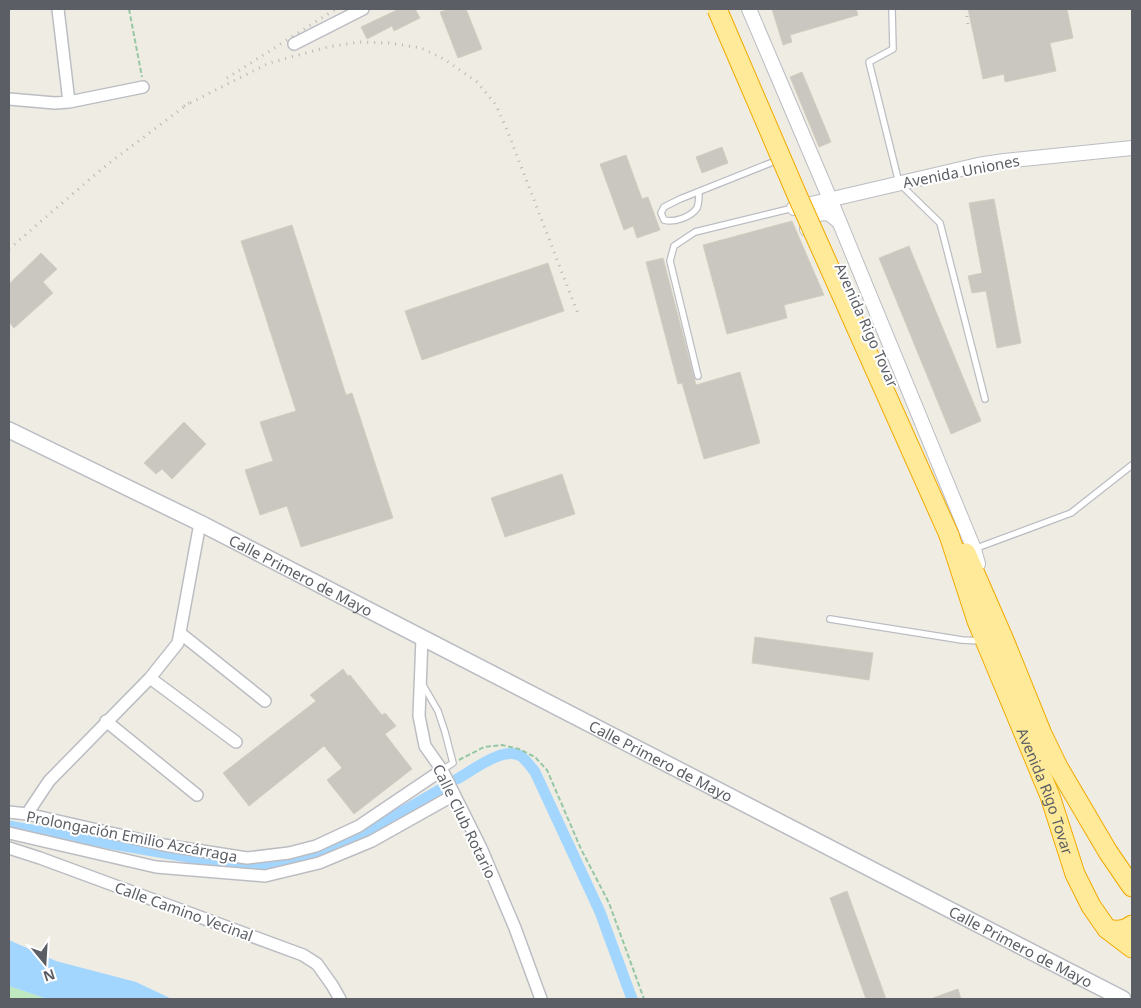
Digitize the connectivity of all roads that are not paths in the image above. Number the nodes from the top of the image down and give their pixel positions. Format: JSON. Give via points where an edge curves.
{"nodes":[{"id":1,"x":58,"y":9,"type":"edge"},
{"id":2,"x":362,"y":9,"type":"edge"},
{"id":3,"x":707,"y":9,"type":"edge"},
{"id":4,"x":717,"y":9,"type":"edge"},
{"id":5,"x":731,"y":9,"type":"edge"},
{"id":6,"x":748,"y":9,"type":"edge"},
{"id":7,"x":892,"y":9,"type":"edge"},
{"id":8,"x":294,"y":44,"type":"dead end"},
{"id":9,"x":143,"y":87,"type":"road end"},
{"id":10,"x":9,"y":99,"type":"edge"},
{"id":11,"x":69,"y":102,"type":"junction"},
{"id":12,"x":1132,"y":148,"type":"edge"},
{"id":13,"x":773,"y":162,"type":"junction"},
{"id":14,"x":899,"y":183,"type":"junction"},
{"id":15,"x":699,"y":192,"type":"junction"},
{"id":16,"x":830,"y":199,"type":"junction"},
{"id":17,"x":793,"y":208,"type":"junction"},
{"id":18,"x":839,"y":222,"type":"junction"},
{"id":19,"x":808,"y":240,"type":"junction"},
{"id":20,"x":698,"y":376,"type":"dead end"},
{"id":21,"x":985,"y":399,"type":"dead end"},
{"id":22,"x":9,"y":430,"type":"edge"},
{"id":23,"x":1132,"y":465,"type":"edge"},
{"id":24,"x":200,"y":523,"type":"junction"},
{"id":25,"x":974,"y":549,"type":"junction"},
{"id":26,"x":830,"y":618,"type":"dead end"},
{"id":27,"x":977,"y":621,"type":"junction"},
{"id":28,"x":180,"y":633,"type":"junction"},
{"id":29,"x":422,"y":638,"type":"junction"},
{"id":30,"x":1004,"y":640,"type":"junction"},
{"id":31,"x":985,"y":641,"type":"junction"},
{"id":32,"x":150,"y":678,"type":"junction"},
{"id":33,"x":420,"y":681,"type":"junction"},
{"id":34,"x":265,"y":702,"type":"dead end"},
{"id":35,"x":106,"y":721,"type":"junction"},
{"id":36,"x":236,"y":742,"type":"dead end"},
{"id":37,"x":442,"y":770,"type":"junction"},
{"id":38,"x":197,"y":795,"type":"dead end"},
{"id":39,"x":454,"y":795,"type":"junction"},
{"id":40,"x":9,"y":812,"type":"edge"},
{"id":41,"x":27,"y":814,"type":"junction"},
{"id":42,"x":9,"y":832,"type":"edge"},
{"id":43,"x":9,"y":848,"type":"edge"},
{"id":44,"x":1132,"y":887,"type":"edge"},
{"id":45,"x":1132,"y":925,"type":"edge"},
{"id":46,"x":1107,"y":928,"type":"junction"},
{"id":47,"x":1132,"y":948,"type":"edge"},
{"id":48,"x":340,"y":999,"type":"edge"},
{"id":49,"x":541,"y":999,"type":"edge"},
{"id":50,"x":1123,"y":999,"type":"edge"}],
"edges":[{"from":1,"to":11,"type":"street"},
{"from":2,"to":8,"type":"street"},
{"from":3,"to":13,"type":"street","name":"Avenida Rigo Tovar"},
{"from":4,"to":27,"type":"highway","name":"Avenida Rigo Tovar","bridge":true,"via":[[949,535]]},
{"from":5,"to":30,"type":"highway","name":"Avenida Rigo Tovar"},
{"from":6,"to":16,"type":"street","name":"Avenida Rigo Tovar"},
{"from":7,"to":14,"type":"lane","via":[[893,49],[869,62]]},
{"from":9,"to":11,"type":"street"},
{"from":10,"to":11,"type":"street"},
{"from":12,"to":14,"type":"street","name":"Avenida Uniones","via":[[1004,161]]},
{"from":13,"to":15,"type":"lane"},
{"from":13,"to":17,"type":"street","name":"Avenida Rigo Tovar"},
{"from":14,"to":16,"type":"street","name":"Avenida Uniones"},
{"from":14,"to":21,"type":"lane","via":[[940,223]]},
{"from":15,"to":15,"type":"lane","via":[[664,206],[661,213],[664,220],[670,222],[691,214],[699,201]]},
{"from":16,"to":17,"type":"street","name":"Avenida Uniones"},
{"from":16,"to":18,"type":"street","name":"Avenida Rigo Tovar"},
{"from":17,"to":19,"type":"street","name":"Avenida Rigo Tovar"},
{"from":17,"to":20,"type":"lane","via":[[695,232],[674,246],[670,261]]},
{"from":18,"to":19,"type":"street","via":[[831,215],[814,216],[806,225]]},
{"from":18,"to":25,"type":"street","name":"Avenida Rigo Tovar"},
{"from":19,"to":27,"type":"street","name":"Avenida Rigo Tovar"},
{"from":22,"to":24,"type":"main road","name":"Calle Primero de Mayo"},
{"from":23,"to":25,"type":"lane","via":[[1071,513]]},
{"from":24,"to":28,"type":"street"},
{"from":24,"to":29,"type":"main road","name":"Calle Primero de Mayo"},
{"from":25,"to":30,"type":"street","name":"Avenida Rigo Tovar"},
{"from":26,"to":31,"type":"lane"},
{"from":27,"to":31,"type":"highway","name":"Avenida Rigo Tovar"},
{"from":28,"to":32,"type":"street","via":[[178,643]]},
{"from":28,"to":34,"type":"street"},
{"from":29,"to":33,"type":"street","name":"Calle Club Rotario"},
{"from":29,"to":50,"type":"main road","name":"Calle Primero de Mayo"},
{"from":30,"to":44,"type":"highway","name":"Avenida Rigo Tovar","via":[[1058,767]]},
{"from":31,"to":46,"type":"highway","name":"Avenida Rigo Tovar","via":[[1050,796],[1075,874],[1091,906]]},
{"from":32,"to":35,"type":"street"},
{"from":32,"to":36,"type":"street"},
{"from":33,"to":37,"type":"street","name":"Calle Club Rotario","via":[[418,716],[421,731],[425,746]]},
{"from":33,"to":37,"type":"lane","via":[[438,711],[453,763]]},
{"from":35,"to":38,"type":"street"},
{"from":35,"to":41,"type":"street","via":[[49,781]]},
{"from":37,"to":39,"type":"street","name":"Calle Club Rotario"},
{"from":37,"to":41,"type":"street","name":"Prolongación Emilio Azcárraga","via":[[359,826],[316,846],[247,858],[164,845]]},
{"from":39,"to":42,"type":"street","via":[[372,841],[319,863],[265,876],[156,867]]},
{"from":39,"to":49,"type":"street","name":"Calle Club Rotario","via":[[481,848]]},
{"from":40,"to":41,"type":"street","name":"Prolongación Emilio Azcárraga"},
{"from":43,"to":48,"type":"street","name":"Calle Camino Vecinal","via":[[303,955],[318,964]]},
{"from":45,"to":46,"type":"highway","via":[[1124,930]]},
{"from":46,"to":47,"type":"highway","name":"Avenida Rigo Tovar"}]}
